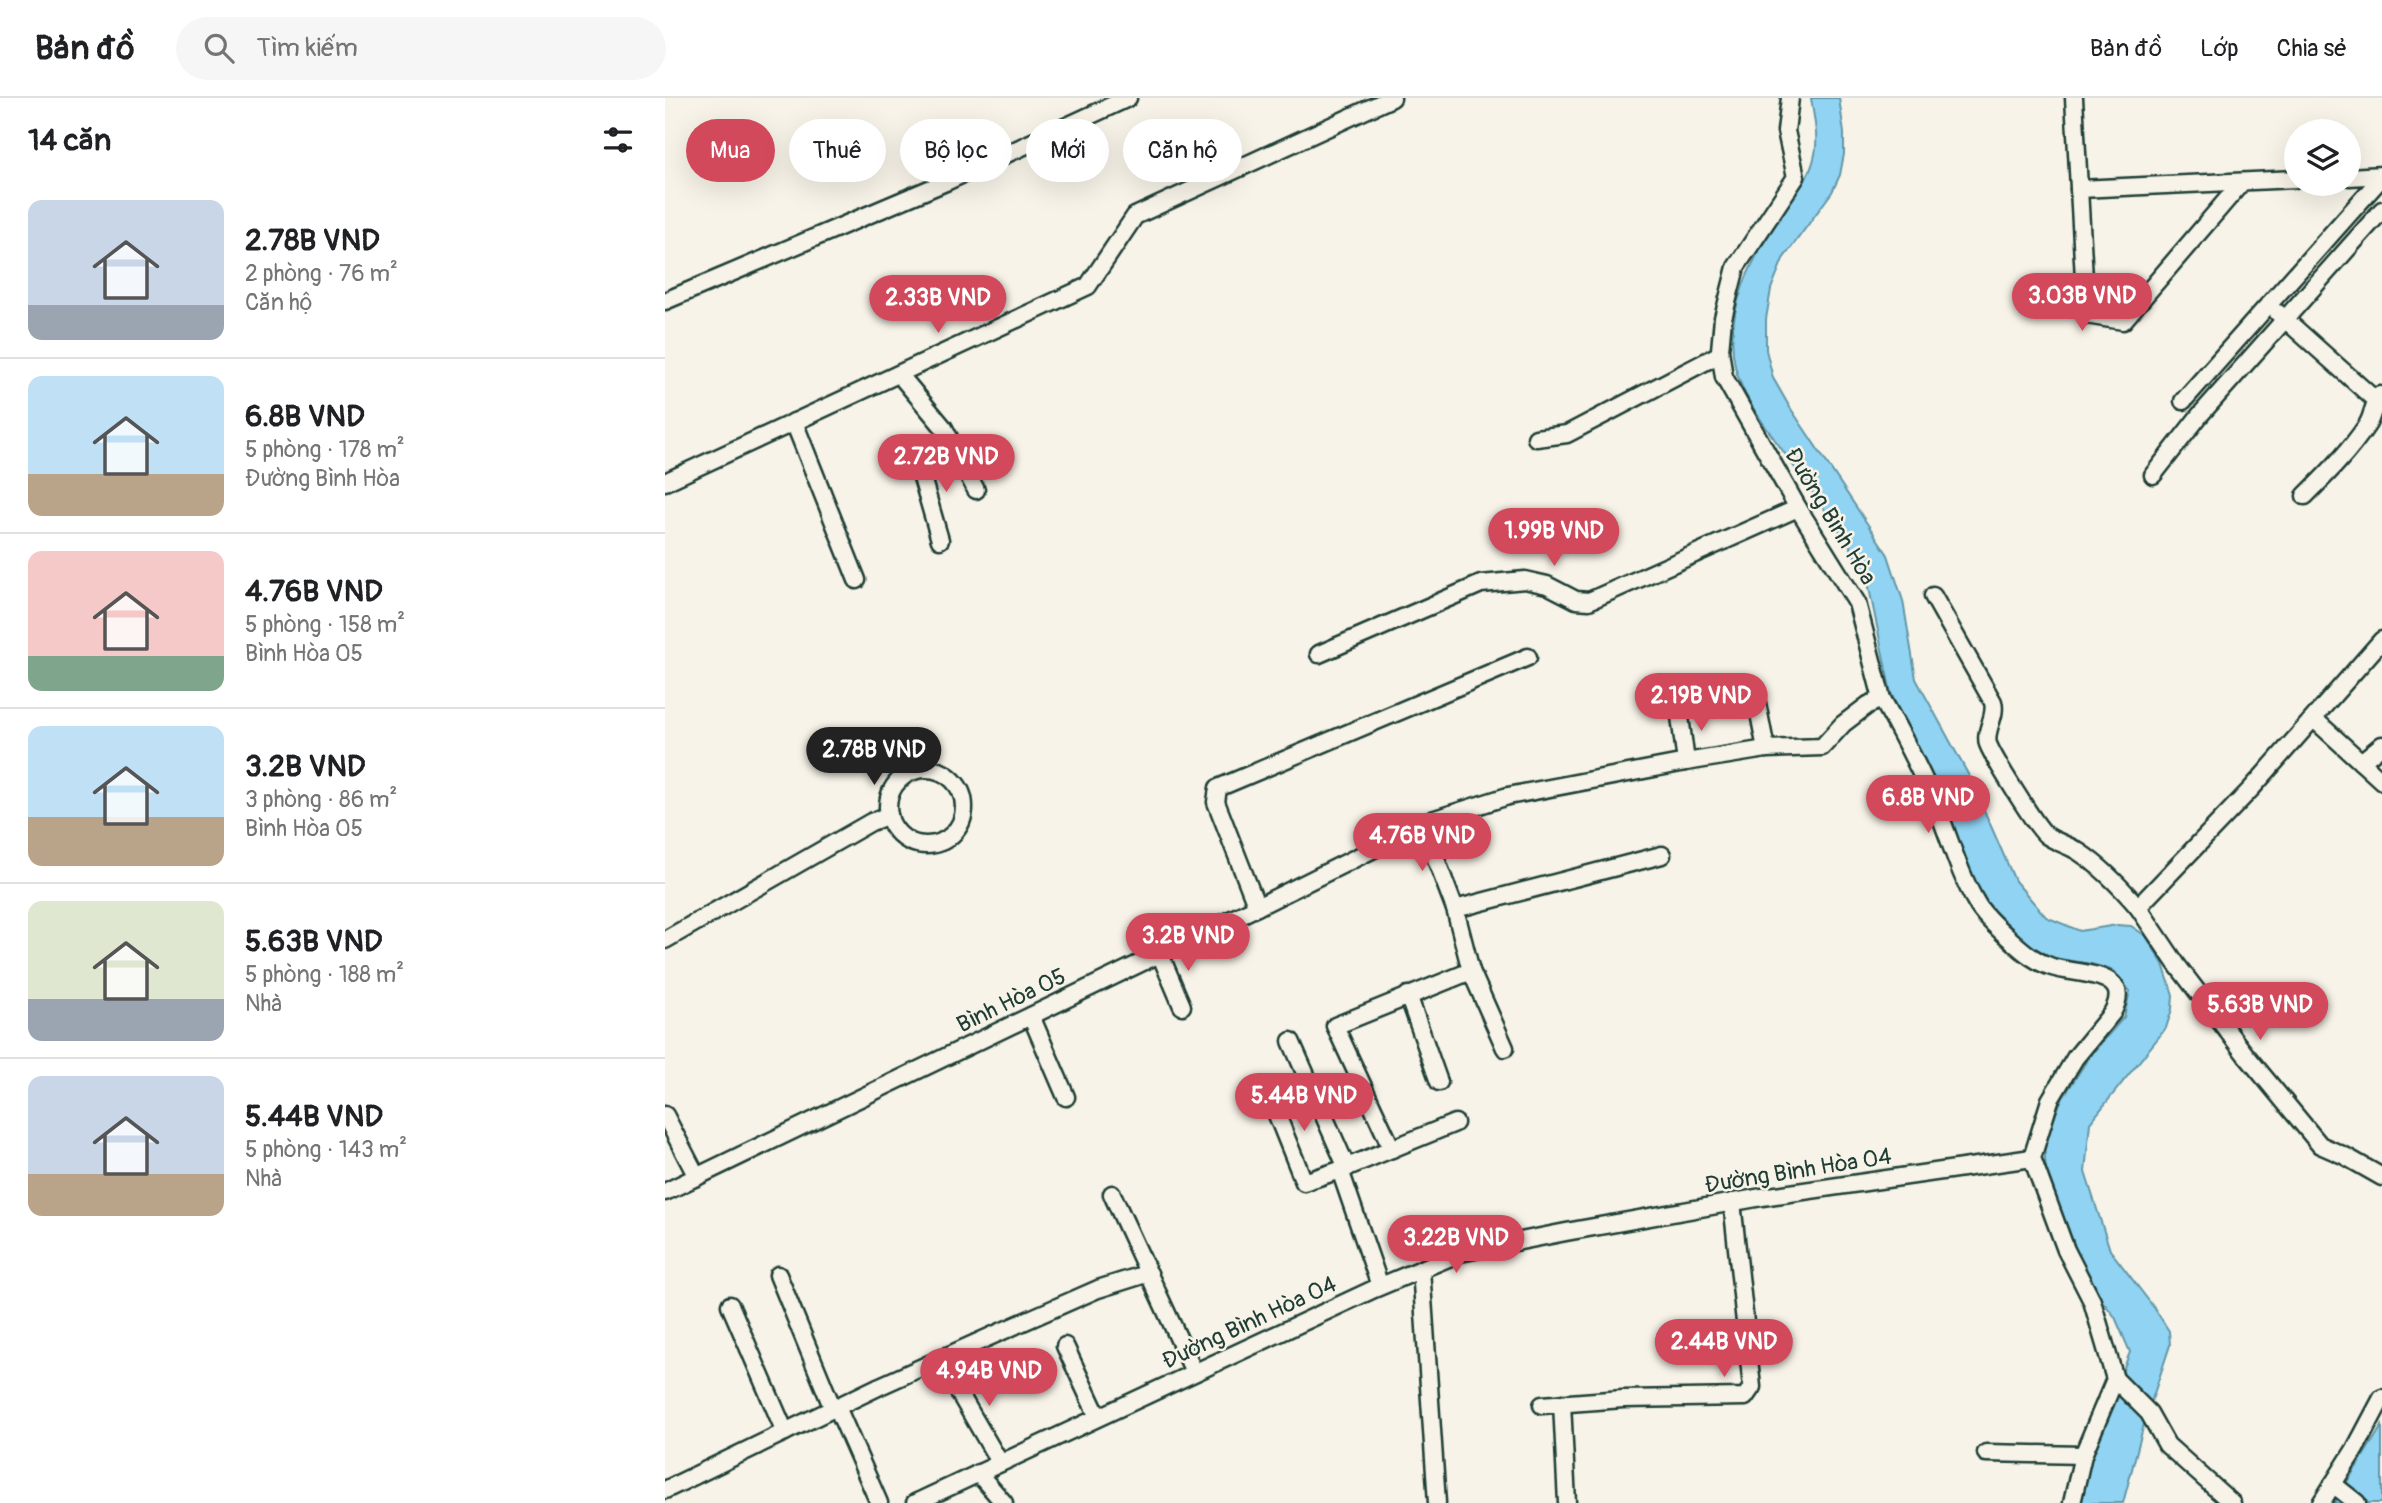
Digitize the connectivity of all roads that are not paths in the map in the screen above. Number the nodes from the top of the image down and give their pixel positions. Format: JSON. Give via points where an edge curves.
{"nodes":[{"id":1,"x":1128,"y":98,"type":"edge"},
{"id":2,"x":1392,"y":98,"type":"edge"},
{"id":3,"x":1790,"y":98,"type":"edge"},
{"id":4,"x":2074,"y":98,"type":"edge"},
{"id":5,"x":2382,"y":176,"type":"edge"},
{"id":6,"x":2361,"y":177,"type":"edge"},
{"id":7,"x":2284,"y":180,"type":"edge"},
{"id":8,"x":2242,"y":182,"type":"junction"},
{"id":9,"x":2079,"y":189,"type":"junction"},
{"id":10,"x":2382,"y":210,"type":"edge"},
{"id":11,"x":665,"y":301,"type":"edge"},
{"id":12,"x":2267,"y":305,"type":"junction"},
{"id":13,"x":2286,"y":319,"type":"junction"},
{"id":14,"x":1720,"y":354,"type":"junction"},
{"id":15,"x":898,"y":374,"type":"junction"},
{"id":16,"x":2380,"y":400,"type":"edge"},
{"id":17,"x":2183,"y":401,"type":"dead end"},
{"id":18,"x":794,"y":422,"type":"junction"},
{"id":19,"x":1536,"y":438,"type":"dead end"},
{"id":20,"x":955,"y":450,"type":"junction"},
{"id":21,"x":2153,"y":475,"type":"dead end"},
{"id":22,"x":665,"y":482,"type":"edge"},
{"id":23,"x":976,"y":489,"type":"dead end"},
{"id":24,"x":2305,"y":496,"type":"dead end"},
{"id":25,"x":1798,"y":508,"type":"junction"},
{"id":26,"x":940,"y":540,"type":"dead end"},
{"id":27,"x":857,"y":580,"type":"dead end"},
{"id":28,"x":1933,"y":596,"type":"dead end"},
{"id":29,"x":2382,"y":640,"type":"edge"},
{"id":30,"x":1319,"y":654,"type":"dead end"},
{"id":31,"x":1528,"y":657,"type":"dead end"},
{"id":32,"x":1882,"y":699,"type":"junction"},
{"id":33,"x":1757,"y":703,"type":"dead end"},
{"id":34,"x":1679,"y":709,"type":"dead end"},
{"id":35,"x":2314,"y":719,"type":"junction"},
{"id":36,"x":2382,"y":745,"type":"edge"},
{"id":37,"x":1766,"y":749,"type":"junction"},
{"id":38,"x":1686,"y":762,"type":"junction"},
{"id":39,"x":2361,"y":762,"type":"junction"},
{"id":40,"x":2382,"y":781,"type":"edge"},
{"id":41,"x":889,"y":814,"type":"junction"},
{"id":42,"x":1423,"y":825,"type":"junction"},
{"id":43,"x":1662,"y":855,"type":"dead end"},
{"id":44,"x":1257,"y":907,"type":"junction"},
{"id":45,"x":2138,"y":907,"type":"junction"},
{"id":46,"x":1455,"y":909,"type":"junction"},
{"id":47,"x":665,"y":940,"type":"edge"},
{"id":48,"x":1160,"y":954,"type":"junction"},
{"id":49,"x":1471,"y":971,"type":"junction"},
{"id":50,"x":1408,"y":995,"type":"junction"},
{"id":51,"x":1182,"y":1006,"type":"dead end"},
{"id":52,"x":1031,"y":1016,"type":"junction"},
{"id":53,"x":1291,"y":1041,"type":"dead end"},
{"id":54,"x":1505,"y":1048,"type":"dead end"},
{"id":55,"x":1439,"y":1082,"type":"dead end"},
{"id":56,"x":1269,"y":1095,"type":"dead end"},
{"id":57,"x":1066,"y":1097,"type":"dead end"},
{"id":58,"x":665,"y":1115,"type":"edge"},
{"id":59,"x":1455,"y":1123,"type":"dead end"},
{"id":60,"x":1392,"y":1149,"type":"junction"},
{"id":61,"x":2032,"y":1158,"type":"junction"},
{"id":62,"x":1343,"y":1169,"type":"junction"},
{"id":63,"x":697,"y":1177,"type":"junction"},
{"id":64,"x":2382,"y":1177,"type":"edge"},
{"id":65,"x":665,"y":1192,"type":"edge"},
{"id":66,"x":1112,"y":1194,"type":"dead end"},
{"id":67,"x":1732,"y":1202,"type":"junction"},
{"id":68,"x":1421,"y":1269,"type":"junction"},
{"id":69,"x":1149,"y":1273,"type":"junction"},
{"id":70,"x":778,"y":1275,"type":"dead end"},
{"id":71,"x":1380,"y":1286,"type":"junction"},
{"id":72,"x":730,"y":1305,"type":"dead end"},
{"id":73,"x":1065,"y":1346,"type":"dead end"},
{"id":74,"x":947,"y":1372,"type":"dead end"},
{"id":75,"x":1194,"y":1372,"type":"junction"},
{"id":76,"x":2115,"y":1379,"type":"junction"},
{"id":77,"x":2382,"y":1398,"type":"edge"},
{"id":78,"x":1562,"y":1403,"type":"junction"},
{"id":79,"x":1542,"y":1405,"type":"dead end"},
{"id":80,"x":835,"y":1408,"type":"junction"},
{"id":81,"x":1098,"y":1417,"type":"junction"},
{"id":82,"x":785,"y":1432,"type":"junction"},
{"id":83,"x":1986,"y":1453,"type":"dead end"},
{"id":84,"x":2083,"y":1455,"type":"junction"},
{"id":85,"x":1000,"y":1463,"type":"junction"},
{"id":86,"x":978,"y":1473,"type":"junction"},
{"id":87,"x":2333,"y":1484,"type":"junction"},
{"id":88,"x":665,"y":1490,"type":"edge"},
{"id":89,"x":2352,"y":1499,"type":"edge"},
{"id":90,"x":879,"y":1503,"type":"edge"},
{"id":91,"x":915,"y":1503,"type":"edge"},
{"id":92,"x":1004,"y":1503,"type":"edge"},
{"id":93,"x":1437,"y":1503,"type":"edge"},
{"id":94,"x":1567,"y":1503,"type":"edge"},
{"id":95,"x":2072,"y":1503,"type":"edge"},
{"id":96,"x":2232,"y":1503,"type":"edge"},
{"id":97,"x":2321,"y":1503,"type":"edge"}],
"edges":[{"from":1,"to":11,"type":"street","via":[[948,181]]},
{"from":2,"to":15,"type":"street","via":[[1135,216],[1088,286]]},
{"from":3,"to":14,"type":"street","name":"Đường Bình Hòa","via":[[1786,131],[1796,177],[1736,267],[1723,318]]},
{"from":4,"to":9,"type":"street"},
{"from":5,"to":6,"type":"street"},
{"from":5,"to":12,"type":"street"},
{"from":7,"to":8,"type":"street"},
{"from":8,"to":9,"type":"street"},
{"from":8,"to":9,"type":"street","via":[[2123,321],[2086,314]]},
{"from":10,"to":13,"type":"street"},
{"from":12,"to":13,"type":"street"},
{"from":12,"to":17,"type":"street"},
{"from":13,"to":16,"type":"street"},
{"from":13,"to":21,"type":"street"},
{"from":14,"to":19,"type":"street","via":[[1567,434]]},
{"from":14,"to":25,"type":"street","name":"Đường Bình Hòa","via":[[1724,377]]},
{"from":15,"to":18,"type":"street"},
{"from":15,"to":20,"type":"street","via":[[944,428]]},
{"from":16,"to":24,"type":"street","via":[[2334,468]]},
{"from":18,"to":22,"type":"street"},
{"from":18,"to":27,"type":"street"},
{"from":20,"to":23,"type":"street"},
{"from":20,"to":26,"type":"street","via":[[921,474]]},
{"from":25,"to":30,"type":"street","via":[[1589,601],[1525,580],[1481,584]]},
{"from":25,"to":32,"type":"street","name":"Đường Bình Hòa","via":[[1857,603]]},
{"from":28,"to":45,"type":"street","via":[[1993,702],[1987,736],[2008,779],[2046,835],[2093,862]]},
{"from":29,"to":35,"type":"street"},
{"from":31,"to":44,"type":"street","via":[[1218,788],[1216,802]]},
{"from":32,"to":37,"type":"street","via":[[1843,723],[1822,747]]},
{"from":32,"to":61,"type":"street","name":"Đường Bình Hòa","via":[[1924,779],[1976,904],[2033,959],[2105,978],[2117,989],[2112,1013],[2075,1058],[2050,1100]]},
{"from":33,"to":37,"type":"street"},
{"from":34,"to":38,"type":"street"},
{"from":35,"to":39,"type":"street"},
{"from":35,"to":45,"type":"street"},
{"from":36,"to":39,"type":"street"},
{"from":37,"to":38,"type":"street"},
{"from":38,"to":42,"type":"street","name":"Bình Hòa 05","via":[[1509,796]]},
{"from":39,"to":40,"type":"street"},
{"from":41,"to":41,"type":"street","via":[[908,840],[939,843],[962,821],[964,800],[954,781],[924,770],[897,784]]},
{"from":41,"to":47,"type":"street"},
{"from":42,"to":44,"type":"street","name":"Bình Hòa 05"},
{"from":42,"to":46,"type":"street"},
{"from":43,"to":46,"type":"street"},
{"from":44,"to":48,"type":"street","name":"Bình Hòa 05"},
{"from":45,"to":64,"type":"street","via":[[2237,1043],[2320,1145]]},
{"from":46,"to":49,"type":"street"},
{"from":48,"to":51,"type":"street"},
{"from":48,"to":52,"type":"street","name":"Bình Hòa 05"},
{"from":49,"to":50,"type":"street"},
{"from":49,"to":54,"type":"street"},
{"from":50,"to":55,"type":"street"},
{"from":50,"to":60,"type":"street","via":[[1335,1026]]},
{"from":52,"to":57,"type":"street"},
{"from":52,"to":63,"type":"street","name":"Bình Hòa 05"},
{"from":53,"to":62,"type":"street"},
{"from":56,"to":62,"type":"street","via":[[1304,1182]]},
{"from":58,"to":63,"type":"street"},
{"from":59,"to":60,"type":"street"},
{"from":60,"to":62,"type":"street"},
{"from":61,"to":67,"type":"street","name":"Đường Bình Hòa 04"},
{"from":61,"to":76,"type":"street","via":[[2066,1251],[2092,1301]]},
{"from":62,"to":71,"type":"street"},
{"from":63,"to":65,"type":"street","name":"Bình Hòa 05"},
{"from":66,"to":69,"type":"street"},
{"from":67,"to":68,"type":"street","name":"Đường Bình Hòa 04","via":[[1460,1253]]},
{"from":67,"to":78,"type":"street","via":[[1752,1387],[1745,1397]]},
{"from":68,"to":71,"type":"street","name":"Đường Bình Hòa 04"},
{"from":68,"to":93,"type":"street"},
{"from":69,"to":75,"type":"street"},
{"from":69,"to":80,"type":"street","via":[[1098,1289]]},
{"from":70,"to":80,"type":"street"},
{"from":71,"to":75,"type":"street","name":"Đường Bình Hòa 04"},
{"from":72,"to":82,"type":"street"},
{"from":73,"to":81,"type":"street"},
{"from":74,"to":85,"type":"street"},
{"from":75,"to":81,"type":"street","name":"Đường Bình Hòa 04"},
{"from":76,"to":84,"type":"street"},
{"from":76,"to":96,"type":"street","via":[[2149,1413],[2167,1445]]},
{"from":77,"to":87,"type":"street"},
{"from":78,"to":79,"type":"street"},
{"from":78,"to":94,"type":"street"},
{"from":80,"to":82,"type":"street"},
{"from":80,"to":90,"type":"street"},
{"from":81,"to":85,"type":"street","name":"Đường Bình Hòa 04"},
{"from":82,"to":88,"type":"street"},
{"from":83,"to":84,"type":"street"},
{"from":84,"to":95,"type":"street"},
{"from":85,"to":86,"type":"street","name":"Đường Bình Hòa 04"},
{"from":86,"to":91,"type":"street","name":"Đường Bình Hòa 04"},
{"from":86,"to":92,"type":"street"},
{"from":87,"to":89,"type":"street"},
{"from":87,"to":97,"type":"street"}]}
